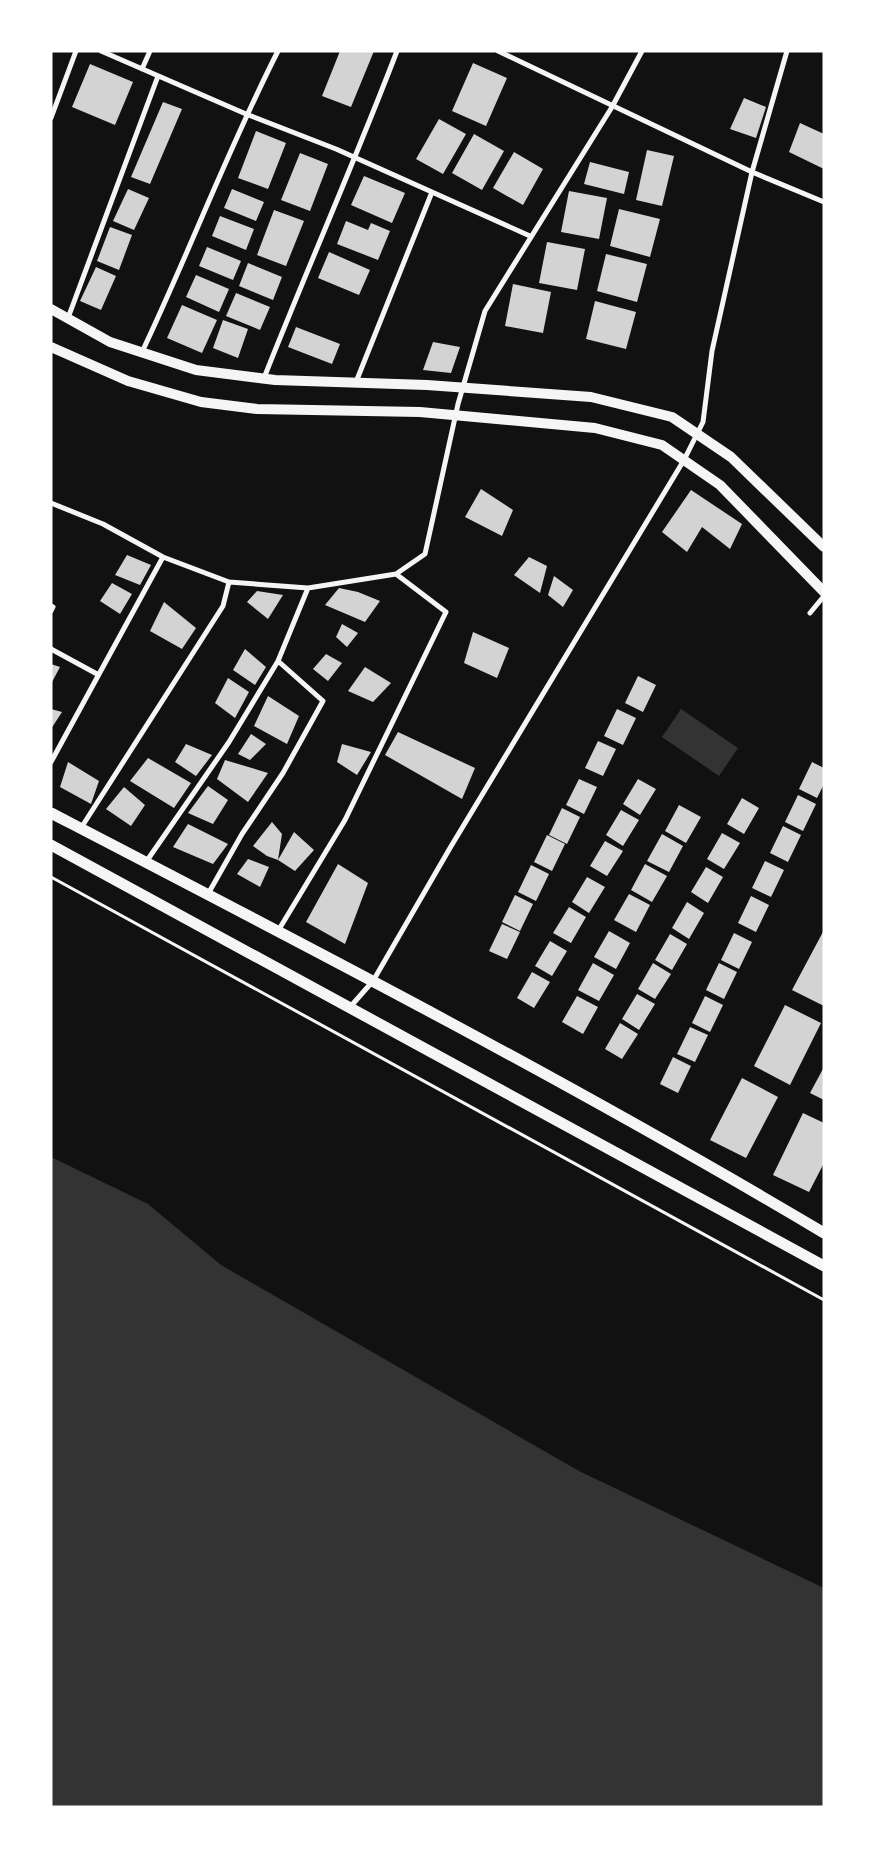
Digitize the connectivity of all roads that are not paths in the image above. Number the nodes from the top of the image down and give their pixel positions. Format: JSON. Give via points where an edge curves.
{"nodes":[{"id":1,"x":76,"y":51,"type":"edge"},
{"id":2,"x":101,"y":51,"type":"edge"},
{"id":3,"x":150,"y":51,"type":"edge"},
{"id":4,"x":278,"y":51,"type":"edge"},
{"id":5,"x":397,"y":51,"type":"edge"},
{"id":6,"x":498,"y":51,"type":"edge"},
{"id":7,"x":642,"y":51,"type":"edge"},
{"id":8,"x":787,"y":51,"type":"edge"},
{"id":9,"x":142,"y":69,"type":"junction"},
{"id":10,"x":158,"y":76,"type":"junction"},
{"id":11,"x":612,"y":107,"type":"junction"},
{"id":12,"x":246,"y":114,"type":"junction"},
{"id":13,"x":51,"y":118,"type":"edge"},
{"id":14,"x":356,"y":158,"type":"junction"},
{"id":15,"x":752,"y":172,"type":"junction"},
{"id":16,"x":432,"y":192,"type":"junction"},
{"id":17,"x":824,"y":202,"type":"edge"},
{"id":18,"x":530,"y":236,"type":"junction"},
{"id":19,"x":51,"y":308,"type":"edge"},
{"id":20,"x":68,"y":318,"type":"junction"},
{"id":21,"x":51,"y":348,"type":"edge"},
{"id":22,"x":142,"y":352,"type":"junction"},
{"id":23,"x":264,"y":378,"type":"junction"},
{"id":24,"x":356,"y":382,"type":"junction"},
{"id":25,"x":464,"y":388,"type":"junction"},
{"id":26,"x":455,"y":416,"type":"junction"},
{"id":27,"x":697,"y":434,"type":"junction"},
{"id":28,"x":684,"y":460,"type":"junction"},
{"id":29,"x":51,"y":503,"type":"edge"},
{"id":30,"x":824,"y":547,"type":"edge"},
{"id":31,"x":163,"y":557,"type":"junction"},
{"id":32,"x":396,"y":574,"type":"junction"},
{"id":33,"x":229,"y":582,"type":"junction"},
{"id":34,"x":308,"y":588,"type":"junction"},
{"id":35,"x":824,"y":592,"type":"edge"},
{"id":36,"x":824,"y":596,"type":"edge"},
{"id":37,"x":51,"y":606,"type":"edge"},
{"id":38,"x":51,"y":611,"type":"edge"},
{"id":39,"x":810,"y":613,"type":"dead end"},
{"id":40,"x":51,"y":649,"type":"edge"},
{"id":41,"x":278,"y":661,"type":"junction"},
{"id":42,"x":97,"y":674,"type":"junction"},
{"id":43,"x":51,"y":762,"type":"edge"},
{"id":44,"x":51,"y":813,"type":"edge"},
{"id":45,"x":81,"y":828,"type":"junction"},
{"id":46,"x":51,"y":845,"type":"edge"},
{"id":47,"x":146,"y":862,"type":"junction"},
{"id":48,"x":208,"y":894,"type":"junction"},
{"id":49,"x":278,"y":932,"type":"junction"},
{"id":50,"x":373,"y":980,"type":"junction"},
{"id":51,"x":350,"y":1006,"type":"junction"},
{"id":52,"x":824,"y":1233,"type":"edge"},
{"id":53,"x":824,"y":1266,"type":"edge"}],
"edges":[{"from":1,"to":13,"type":"street"},
{"from":2,"to":9,"type":"street"},
{"from":3,"to":9,"type":"street"},
{"from":4,"to":12,"type":"street"},
{"from":5,"to":14,"type":"street"},
{"from":6,"to":11,"type":"street"},
{"from":7,"to":11,"type":"street"},
{"from":8,"to":15,"type":"street"},
{"from":9,"to":10,"type":"street"},
{"from":10,"to":12,"type":"street"},
{"from":10,"to":20,"type":"street"},
{"from":11,"to":15,"type":"street"},
{"from":11,"to":18,"type":"street"},
{"from":12,"to":14,"type":"street"},
{"from":12,"to":22,"type":"street","via":[[184,264]]},
{"from":14,"to":16,"type":"street"},
{"from":14,"to":23,"type":"street"},
{"from":15,"to":17,"type":"street"},
{"from":15,"to":27,"type":"street","via":[[712,350],[703,422]]},
{"from":16,"to":18,"type":"street"},
{"from":16,"to":24,"type":"street"},
{"from":18,"to":25,"type":"street","via":[[485,311]]},
{"from":19,"to":20,"type":"main road"},
{"from":20,"to":22,"type":"main road","via":[[110,342]]},
{"from":21,"to":26,"type":"main road","via":[[128,381],[201,402],[257,409],[420,412]]},
{"from":22,"to":23,"type":"main road","via":[[196,370]]},
{"from":23,"to":24,"type":"main road"},
{"from":24,"to":25,"type":"main road"},
{"from":25,"to":26,"type":"street"},
{"from":25,"to":27,"type":"main road","via":[[591,397],[672,417]]},
{"from":26,"to":28,"type":"main road","via":[[594,428],[662,445]]},
{"from":26,"to":32,"type":"street","via":[[425,554]]},
{"from":27,"to":28,"type":"street"},
{"from":27,"to":30,"type":"main road","via":[[753,476]]},
{"from":28,"to":35,"type":"main road","via":[[720,485]]},
{"from":28,"to":50,"type":"street"},
{"from":29,"to":31,"type":"street","via":[[103,524]]},
{"from":31,"to":33,"type":"street"},
{"from":31,"to":42,"type":"street"},
{"from":32,"to":34,"type":"street"},
{"from":32,"to":49,"type":"street","via":[[446,612],[345,820]]},
{"from":33,"to":34,"type":"street"},
{"from":33,"to":45,"type":"street","via":[[223,606]]},
{"from":34,"to":41,"type":"street"},
{"from":36,"to":39,"type":"street"},
{"from":37,"to":38,"type":"street"},
{"from":40,"to":42,"type":"street"},
{"from":41,"to":47,"type":"street","via":[[229,742]]},
{"from":41,"to":48,"type":"street","via":[[323,700],[283,773],[242,834]]},
{"from":42,"to":43,"type":"street"},
{"from":44,"to":45,"type":"main road"},
{"from":45,"to":47,"type":"main road"},
{"from":46,"to":51,"type":"main road"},
{"from":47,"to":48,"type":"main road"},
{"from":48,"to":49,"type":"main road"},
{"from":49,"to":50,"type":"main road"},
{"from":50,"to":51,"type":"street"},
{"from":50,"to":52,"type":"main road"},
{"from":51,"to":53,"type":"main road"}]}
